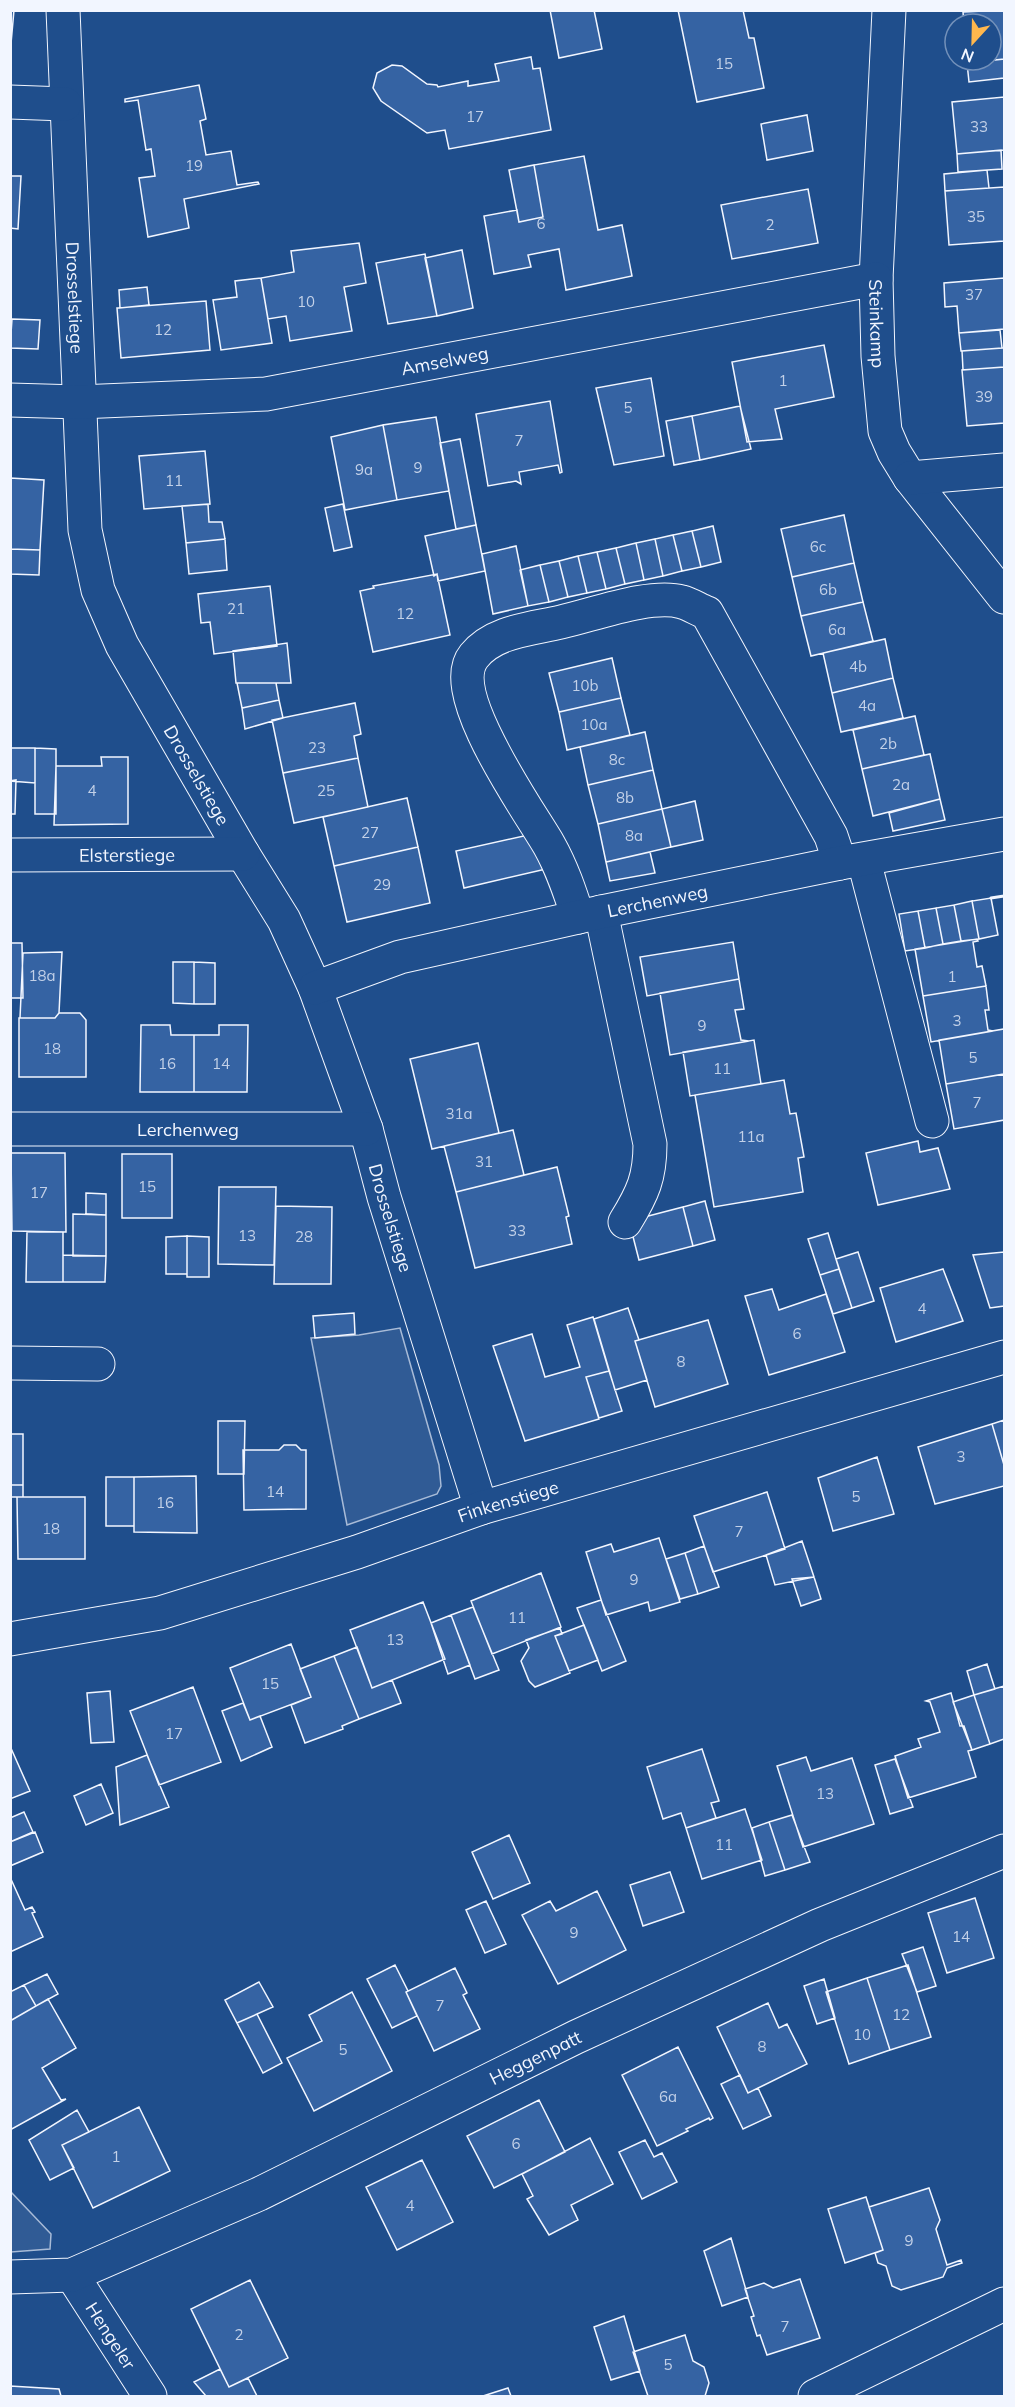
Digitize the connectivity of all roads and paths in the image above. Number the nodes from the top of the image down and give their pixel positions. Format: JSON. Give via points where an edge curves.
{"nodes":[{"id":1,"x":63,"y":10,"type":"edge"},
{"id":2,"x":889,"y":10,"type":"edge"},
{"id":3,"x":10,"y":102,"type":"edge"},
{"id":4,"x":65,"y":104,"type":"junction"},
{"id":5,"x":876,"y":279,"type":"junction"},
{"id":6,"x":10,"y":400,"type":"edge"},
{"id":7,"x":79,"y":402,"type":"junction"},
{"id":8,"x":1005,"y":470,"type":"edge"},
{"id":9,"x":910,"y":478,"type":"junction"},
{"id":10,"x":1005,"y":597,"type":"edge"},
{"id":11,"x":1005,"y":834,"type":"edge"},
{"id":12,"x":243,"y":854,"type":"junction"},
{"id":13,"x":10,"y":855,"type":"edge"},
{"id":14,"x":852,"y":862,"type":"junction"},
{"id":15,"x":590,"y":914,"type":"junction"},
{"id":16,"x":315,"y":988,"type":"junction"},
{"id":17,"x":932,"y":1121,"type":"dead end"},
{"id":18,"x":10,"y":1129,"type":"edge"},
{"id":19,"x":366,"y":1129,"type":"junction"},
{"id":20,"x":625,"y":1222,"type":"dead end"},
{"id":21,"x":1005,"y":1357,"type":"edge"},
{"id":22,"x":10,"y":1363,"type":"edge"},
{"id":23,"x":98,"y":1364,"type":"dead end"},
{"id":24,"x":481,"y":1508,"type":"junction"},
{"id":25,"x":10,"y":1639,"type":"edge"},
{"id":26,"x":1005,"y":1851,"type":"edge"},
{"id":27,"x":72,"y":2275,"type":"junction"},
{"id":28,"x":10,"y":2277,"type":"edge"},
{"id":29,"x":1005,"y":2304,"type":"edge"},
{"id":30,"x":150,"y":2397,"type":"edge"},
{"id":31,"x":815,"y":2397,"type":"edge"}],
"edges":[{"from":1,"to":4,"type":"street","name":"Drosselstiege"},
{"from":2,"to":5,"type":"street","name":"Steinkamp"},
{"from":3,"to":4,"type":"street"},
{"from":4,"to":7,"type":"street","name":"Drosselstiege"},
{"from":5,"to":7,"type":"street","name":"Amselweg","via":[[266,394]]},
{"from":5,"to":9,"type":"street","name":"Steinkamp","via":[[885,431]]},
{"from":6,"to":7,"type":"street","name":"Amselweg"},
{"from":7,"to":12,"type":"street","name":"Drosselstiege","via":[[85,530],[98,590],[122,645]]},
{"from":8,"to":9,"type":"street"},
{"from":9,"to":10,"type":"street","name":"Steinkamp"},
{"from":11,"to":14,"type":"street","name":"Lerchenweg"},
{"from":12,"to":13,"type":"street","name":"Elsterstiege"},
{"from":12,"to":16,"type":"street","name":"Drosselstiege","via":[[284,920]]},
{"from":14,"to":15,"type":"street","name":"Lerchenweg"},
{"from":14,"to":15,"type":"street","via":[[831,836],[707,614],[681,602],[653,601],[495,637],[472,657],[470,665],[471,697],[481,731],[566,880]]},
{"from":14,"to":17,"type":"street"},
{"from":15,"to":16,"type":"street","name":"Lerchenweg","via":[[400,957]]},
{"from":15,"to":20,"type":"street","via":[[650,1144],[650,1167],[643,1193]]},
{"from":16,"to":19,"type":"street","name":"Drosselstiege"},
{"from":18,"to":19,"type":"street","name":"Lerchenweg"},
{"from":19,"to":24,"type":"street","name":"Drosselstiege"},
{"from":21,"to":24,"type":"street","name":"Finkenstiege"},
{"from":22,"to":23,"type":"street"},
{"from":24,"to":25,"type":"street","name":"Finkenstiege","via":[[357,1552],[160,1613]]},
{"from":26,"to":27,"type":"street","name":"Heggenpatt","via":[[810,1930],[576,2037],[259,2194]]},
{"from":27,"to":28,"type":"street"},
{"from":27,"to":30,"type":"street","name":"Hengeler"},
{"from":29,"to":31,"type":"street"}]}
